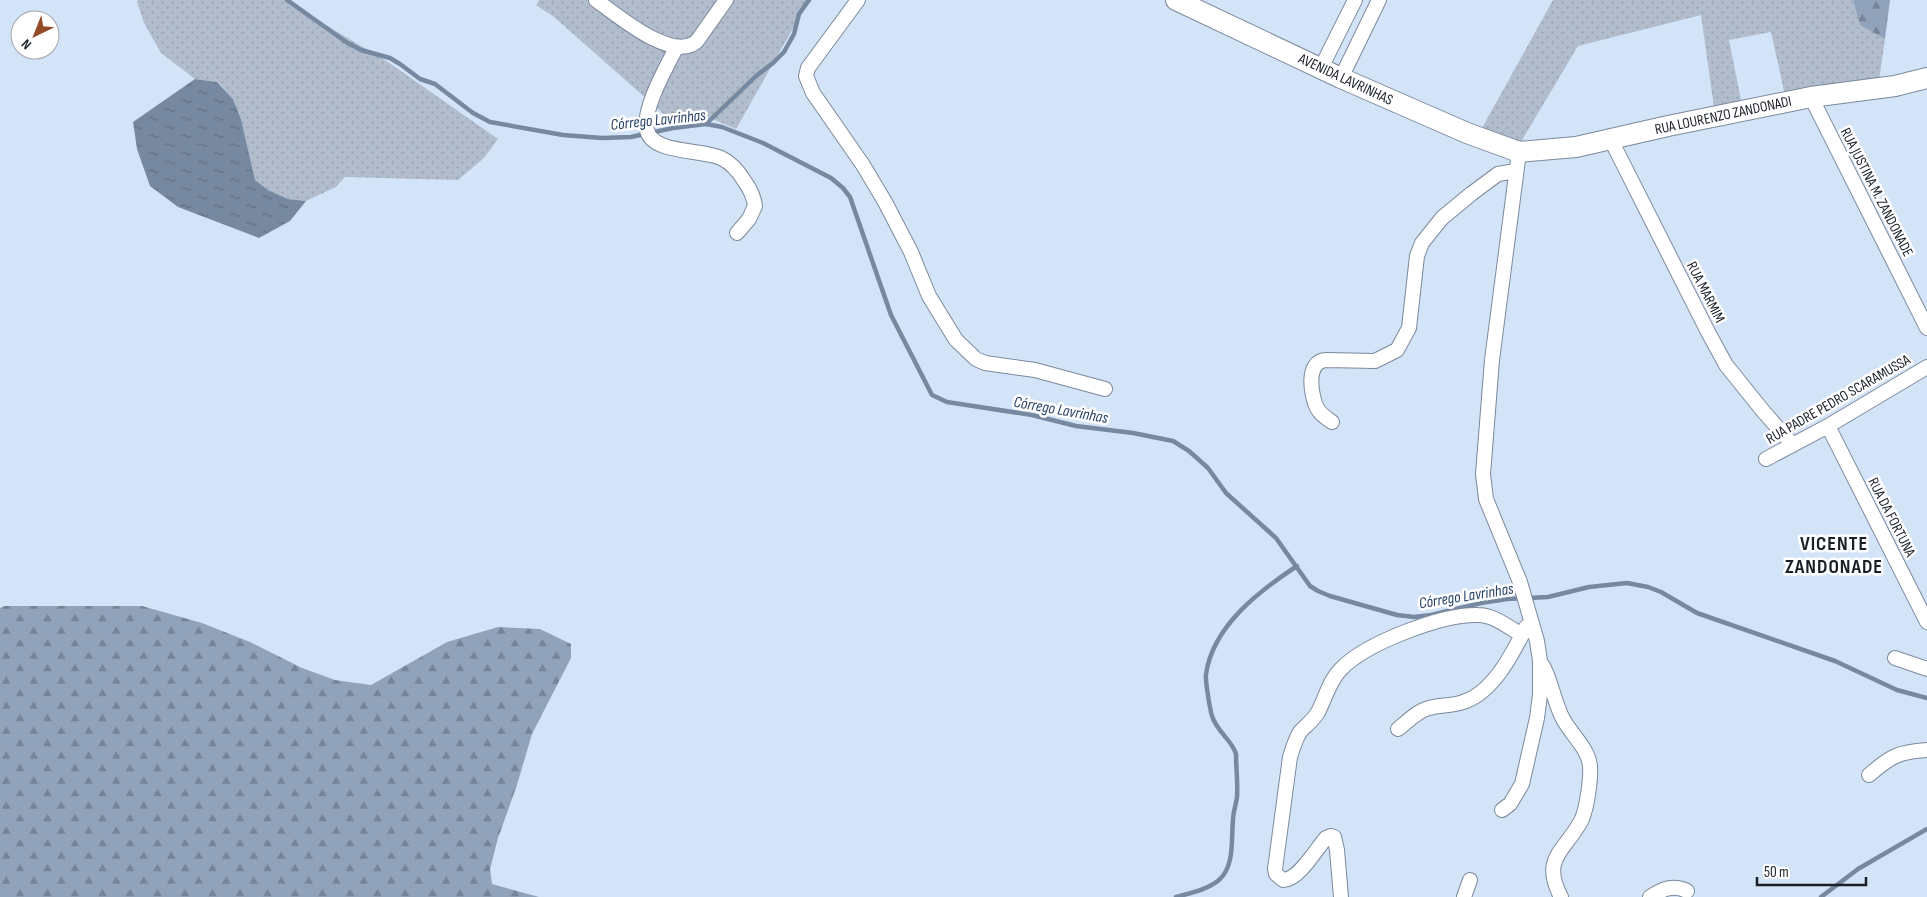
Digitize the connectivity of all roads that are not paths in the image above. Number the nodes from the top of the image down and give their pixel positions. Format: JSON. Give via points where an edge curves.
{"nodes":[{"id":1,"x":596,"y":0,"type":"edge"},
{"id":2,"x":726,"y":0,"type":"edge"},
{"id":3,"x":858,"y":0,"type":"edge"},
{"id":4,"x":1176,"y":0,"type":"edge"},
{"id":5,"x":1356,"y":0,"type":"edge"},
{"id":6,"x":1379,"y":0,"type":"edge"},
{"id":7,"x":676,"y":48,"type":"junction"},
{"id":8,"x":1321,"y":68,"type":"junction"},
{"id":9,"x":1341,"y":78,"type":"junction"},
{"id":10,"x":1927,"y":78,"type":"edge"},
{"id":11,"x":1811,"y":97,"type":"junction"},
{"id":12,"x":1611,"y":140,"type":"junction"},
{"id":13,"x":1517,"y":161,"type":"junction"},
{"id":14,"x":737,"y":232,"type":"dead end"},
{"id":15,"x":1927,"y":328,"type":"edge"},
{"id":16,"x":1927,"y":367,"type":"edge"},
{"id":17,"x":1105,"y":389,"type":"dead end"},
{"id":18,"x":1332,"y":422,"type":"dead end"},
{"id":19,"x":1828,"y":426,"type":"junction"},
{"id":20,"x":1793,"y":445,"type":"junction"},
{"id":21,"x":1766,"y":459,"type":"dead end"},
{"id":22,"x":1531,"y":618,"type":"junction"},
{"id":23,"x":1927,"y":622,"type":"edge"},
{"id":24,"x":1522,"y":635,"type":"junction"},
{"id":25,"x":1895,"y":658,"type":"dead end"},
{"id":26,"x":1540,"y":661,"type":"junction"},
{"id":27,"x":1927,"y":669,"type":"edge"},
{"id":28,"x":1398,"y":729,"type":"dead end"},
{"id":29,"x":1927,"y":750,"type":"edge"},
{"id":30,"x":1869,"y":775,"type":"dead end"},
{"id":31,"x":1502,"y":810,"type":"dead end"},
{"id":32,"x":1470,"y":880,"type":"dead end"},
{"id":33,"x":1687,"y":891,"type":"dead end"},
{"id":34,"x":1340,"y":897,"type":"edge"},
{"id":35,"x":1464,"y":897,"type":"edge"},
{"id":36,"x":1562,"y":897,"type":"edge"},
{"id":37,"x":1650,"y":897,"type":"edge"}],
"edges":[{"from":1,"to":7,"type":"street","via":[[662,43]]},
{"from":2,"to":7,"type":"street","via":[[697,41]]},
{"from":3,"to":17,"type":"street","via":[[808,68],[806,76],[822,108],[885,202],[946,326],[967,352],[985,363],[1035,370]]},
{"from":4,"to":8,"type":"street","name":"AVENIDA LAVRINHAS"},
{"from":5,"to":8,"type":"street"},
{"from":6,"to":9,"type":"street"},
{"from":7,"to":14,"type":"street","via":[[656,89],[647,126],[651,138],[661,146],[711,154],[735,167],[755,206]]},
{"from":8,"to":9,"type":"street","name":"AVENIDA LAVRINHAS"},
{"from":9,"to":13,"type":"street","name":"AVENIDA LAVRINHAS","via":[[1467,134]]},
{"from":10,"to":11,"type":"street","name":"RUA LOURENZO ZANDONADI","via":[[1895,86]]},
{"from":11,"to":12,"type":"street","name":"RUA LOURENZO ZANDONADI"},
{"from":11,"to":15,"type":"street","name":"RUA JUSTINA M. ZANDONADE"},
{"from":12,"to":13,"type":"street","name":"RUA LOURENZO ZANDONADI"},
{"from":12,"to":20,"type":"street","name":"RUA MARMIM","via":[[1726,365]]},
{"from":13,"to":18,"type":"street","via":[[1442,218],[1422,243],[1417,256],[1409,328],[1397,350],[1375,362],[1321,360],[1316,364],[1311,379],[1312,393],[1318,410]]},
{"from":13,"to":22,"type":"street","via":[[1492,360],[1483,474],[1486,499]]},
{"from":16,"to":19,"type":"street","name":"RUA PADRE PEDRO SCARAMUSSA"},
{"from":19,"to":20,"type":"street","name":"RUA PADRE PEDRO SCARAMUSSA"},
{"from":19,"to":23,"type":"street","name":"RUA DA FORTUNA"},
{"from":20,"to":21,"type":"street","name":"RUA PADRE PEDRO SCARAMUSSA"},
{"from":22,"to":24,"type":"street"},
{"from":22,"to":26,"type":"street"},
{"from":24,"to":28,"type":"street","via":[[1499,674],[1478,694],[1464,702],[1428,708]]},
{"from":24,"to":34,"type":"street","via":[[1492,617],[1462,616],[1400,634],[1351,661],[1336,675],[1318,712],[1294,743],[1275,869],[1283,880],[1291,878],[1326,838],[1334,837]]},
{"from":25,"to":27,"type":"street"},
{"from":26,"to":31,"type":"street","via":[[1537,718],[1522,784],[1513,800]]},
{"from":26,"to":36,"type":"street","via":[[1563,720],[1583,747],[1590,767],[1583,816],[1557,854],[1553,867],[1553,877]]},
{"from":29,"to":30,"type":"street","via":[[1894,755]]},
{"from":32,"to":35,"type":"street"},
{"from":33,"to":37,"type":"street","via":[[1665,888]]}]}
